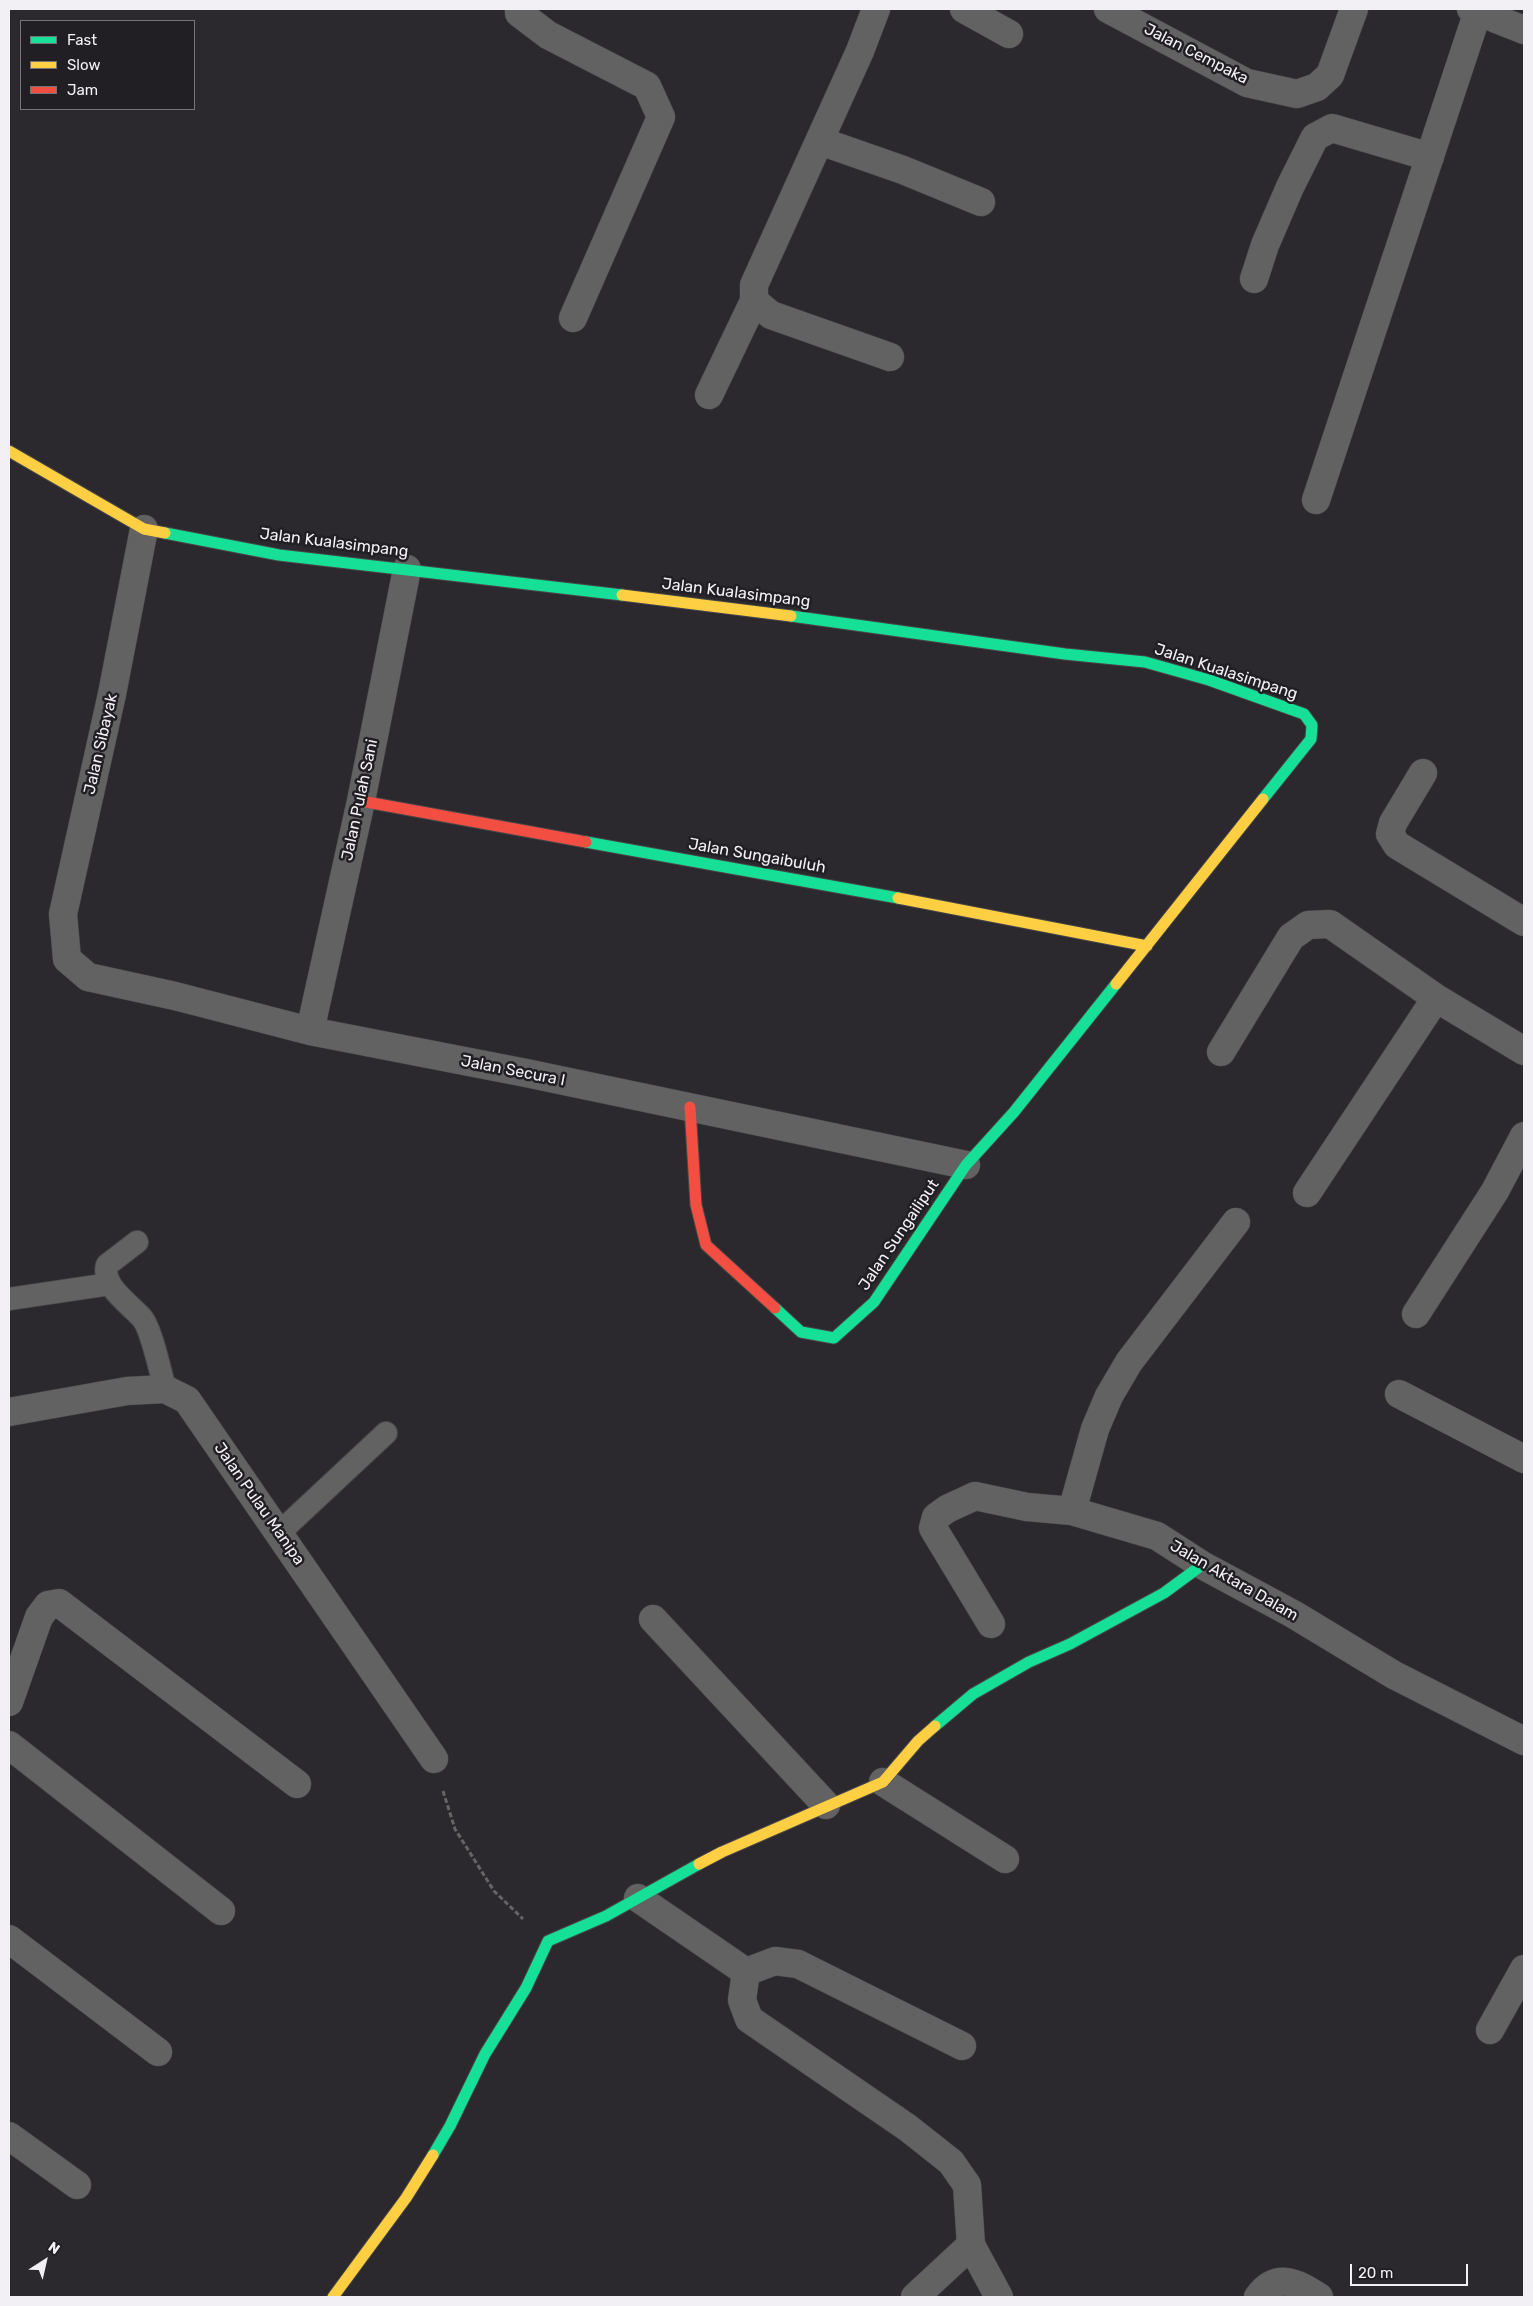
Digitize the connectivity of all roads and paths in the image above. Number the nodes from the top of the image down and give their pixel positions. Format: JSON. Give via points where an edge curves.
{"nodes":[{"id":1,"x":519,"y":9,"type":"edge"},
{"id":2,"x":876,"y":9,"type":"edge"},
{"id":3,"x":964,"y":9,"type":"edge"},
{"id":4,"x":1108,"y":9,"type":"edge"},
{"id":5,"x":1354,"y":9,"type":"edge"},
{"id":6,"x":1475,"y":10,"type":"edge"},
{"id":7,"x":1524,"y":30,"type":"edge"},
{"id":8,"x":1009,"y":34,"type":"dead end"},
{"id":9,"x":820,"y":140,"type":"junction"},
{"id":10,"x":1430,"y":157,"type":"junction"},
{"id":11,"x":981,"y":202,"type":"dead end"},
{"id":12,"x":1254,"y":279,"type":"dead end"},
{"id":13,"x":754,"y":301,"type":"junction"},
{"id":14,"x":573,"y":318,"type":"dead end"},
{"id":15,"x":890,"y":357,"type":"dead end"},
{"id":16,"x":709,"y":396,"type":"dead end"},
{"id":17,"x":9,"y":451,"type":"edge"},
{"id":18,"x":1316,"y":500,"type":"dead end"},
{"id":19,"x":144,"y":529,"type":"junction"},
{"id":20,"x":407,"y":569,"type":"junction"},
{"id":21,"x":1423,"y":773,"type":"dead end"},
{"id":22,"x":361,"y":801,"type":"junction"},
{"id":23,"x":1524,"y":922,"type":"edge"},
{"id":24,"x":1147,"y":946,"type":"junction"},
{"id":25,"x":67,"y":959,"type":"joint"},
{"id":26,"x":1436,"y":998,"type":"junction"},
{"id":27,"x":310,"y":1031,"type":"junction"},
{"id":28,"x":1524,"y":1051,"type":"edge"},
{"id":29,"x":1221,"y":1052,"type":"dead end"},
{"id":30,"x":690,"y":1107,"type":"junction"},
{"id":31,"x":1524,"y":1136,"type":"edge"},
{"id":32,"x":966,"y":1165,"type":"junction"},
{"id":33,"x":1306,"y":1193,"type":"dead end"},
{"id":34,"x":1236,"y":1222,"type":"dead end"},
{"id":35,"x":137,"y":1242,"type":"dead end"},
{"id":36,"x":110,"y":1284,"type":"junction"},
{"id":37,"x":9,"y":1299,"type":"edge"},
{"id":38,"x":1416,"y":1314,"type":"dead end"},
{"id":39,"x":165,"y":1389,"type":"junction"},
{"id":40,"x":1399,"y":1394,"type":"dead end"},
{"id":41,"x":9,"y":1412,"type":"edge"},
{"id":42,"x":386,"y":1433,"type":"dead end"},
{"id":43,"x":1524,"y":1459,"type":"edge"},
{"id":44,"x":1072,"y":1511,"type":"junction"},
{"id":45,"x":279,"y":1533,"type":"junction"},
{"id":46,"x":1202,"y":1565,"type":"junction"},
{"id":47,"x":653,"y":1619,"type":"dead end"},
{"id":48,"x":991,"y":1624,"type":"dead end"},
{"id":49,"x":9,"y":1702,"type":"edge"},
{"id":50,"x":1524,"y":1741,"type":"edge"},
{"id":51,"x":9,"y":1745,"type":"edge"},
{"id":52,"x":434,"y":1758,"type":"joint"},
{"id":53,"x":883,"y":1782,"type":"junction"},
{"id":54,"x":297,"y":1784,"type":"dead end"},
{"id":55,"x":826,"y":1805,"type":"junction"},
{"id":56,"x":1004,"y":1859,"type":"dead end"},
{"id":57,"x":638,"y":1898,"type":"junction"},
{"id":58,"x":222,"y":1911,"type":"dead end"},
{"id":59,"x":9,"y":1939,"type":"edge"},
{"id":60,"x":548,"y":1941,"type":"junction"},
{"id":61,"x":1524,"y":1969,"type":"edge"},
{"id":62,"x":746,"y":1972,"type":"junction"},
{"id":63,"x":1490,"y":2030,"type":"dead end"},
{"id":64,"x":962,"y":2046,"type":"dead end"},
{"id":65,"x":158,"y":2052,"type":"dead end"},
{"id":66,"x":9,"y":2136,"type":"edge"},
{"id":67,"x":77,"y":2185,"type":"dead end"},
{"id":68,"x":971,"y":2245,"type":"junction"},
{"id":69,"x":338,"y":2296,"type":"edge"},
{"id":70,"x":916,"y":2297,"type":"edge"},
{"id":71,"x":999,"y":2297,"type":"edge"},
{"id":72,"x":1258,"y":2297,"type":"edge"},
{"id":73,"x":1319,"y":2297,"type":"edge"}],
"edges":[{"from":1,"to":14,"type":"street","via":[[519,13],[548,35],[647,86],[661,117]]},
{"from":2,"to":9,"type":"street"},
{"from":3,"to":8,"type":"street"},
{"from":4,"to":5,"type":"street","name":"Jalan Cempaka","via":[[1247,83],[1297,94],[1317,87],[1330,75]]},
{"from":6,"to":7,"type":"street"},
{"from":6,"to":10,"type":"street"},
{"from":9,"to":11,"type":"street"},
{"from":9,"to":13,"type":"street","via":[[754,285]]},
{"from":10,"to":12,"type":"street","via":[[1332,128],[1315,137],[1290,186]]},
{"from":10,"to":18,"type":"street"},
{"from":13,"to":15,"type":"street","via":[[771,315]]},
{"from":13,"to":16,"type":"street"},
{"from":17,"to":19,"type":"street","name":"Jalan Kualasimpang"},
{"from":19,"to":20,"type":"street","name":"Jalan Kualasimpang","via":[[279,555]]},
{"from":19,"to":25,"type":"street","name":"Jalan Sibayak","via":[[112,694],[63,914]]},
{"from":20,"to":22,"type":"street","name":"Jalan Pulah Sani"},
{"from":20,"to":24,"type":"street","name":"Jalan Kualasimpang","via":[[1145,662],[1209,680],[1304,714],[1312,725],[1311,739]]},
{"from":21,"to":23,"type":"street","via":[[1393,823],[1390,834],[1397,845]]},
{"from":22,"to":24,"type":"street","name":"Jalan Sungaibuluh"},
{"from":22,"to":27,"type":"street","name":"Jalan Pulah Sani"},
{"from":24,"to":32,"type":"street","via":[[1014,1112]]},
{"from":25,"to":27,"type":"street","name":"Jalan Secura I","via":[[88,977]]},
{"from":26,"to":28,"type":"street"},
{"from":26,"to":29,"type":"street","via":[[1330,924],[1308,925],[1291,937]]},
{"from":26,"to":33,"type":"street"},
{"from":27,"to":30,"type":"street","name":"Jalan Secura I"},
{"from":30,"to":32,"type":"street","name":"Jalan Secura I"},
{"from":30,"to":32,"type":"street","name":"Jalan Sungailiput","via":[[696,1205],[706,1245],[801,1332],[834,1338],[874,1302]]},
{"from":31,"to":38,"type":"street","via":[[1490,1198]]},
{"from":34,"to":44,"type":"street","via":[[1129,1362],[1109,1396],[1095,1429]]},
{"from":35,"to":36,"type":"lane","via":[[107,1265]]},
{"from":36,"to":37,"type":"lane"},
{"from":36,"to":39,"type":"lane","via":[[144,1320]]},
{"from":39,"to":41,"type":"street","via":[[127,1391]]},
{"from":39,"to":45,"type":"street","name":"Jalan Pulau Manipa","via":[[187,1400]]},
{"from":40,"to":43,"type":"street"},
{"from":42,"to":45,"type":"lane"},
{"from":44,"to":46,"type":"street","name":"Jalan Aktara Dalam","via":[[1157,1536]]},
{"from":44,"to":48,"type":"street","name":"Jalan Aktara Dalam","via":[[1027,1507],[975,1496],[936,1517],[932,1528]]},
{"from":45,"to":52,"type":"street","name":"Jalan Pulau Manipa"},
{"from":46,"to":50,"type":"street","name":"Jalan Aktara Dalam","via":[[1293,1614],[1394,1675]]},
{"from":46,"to":53,"type":"street","via":[[1164,1593],[973,1694],[918,1741]]},
{"from":47,"to":55,"type":"street"},
{"from":49,"to":54,"type":"street","via":[[40,1617],[48,1605],[58,1603]]},
{"from":51,"to":58,"type":"street"},
{"from":52,"to":60,"type":"path","via":[[455,1829],[494,1891]]},
{"from":53,"to":55,"type":"street"},
{"from":53,"to":56,"type":"street"},
{"from":55,"to":57,"type":"street","via":[[722,1852]]},
{"from":57,"to":60,"type":"street"},
{"from":57,"to":62,"type":"street"},
{"from":59,"to":65,"type":"street"},
{"from":60,"to":69,"type":"street","via":[[526,1988],[485,2054],[450,2126],[406,2198]]},
{"from":61,"to":63,"type":"street"},
{"from":62,"to":64,"type":"street","via":[[775,1961],[798,1964]]},
{"from":62,"to":68,"type":"street","via":[[742,2000],[749,2019],[908,2128],[951,2162],[966,2185]]},
{"from":66,"to":67,"type":"street"},
{"from":68,"to":70,"type":"street"},
{"from":68,"to":71,"type":"street"},
{"from":72,"to":73,"type":"street","via":[[1279,2281],[1299,2284]]}]}
